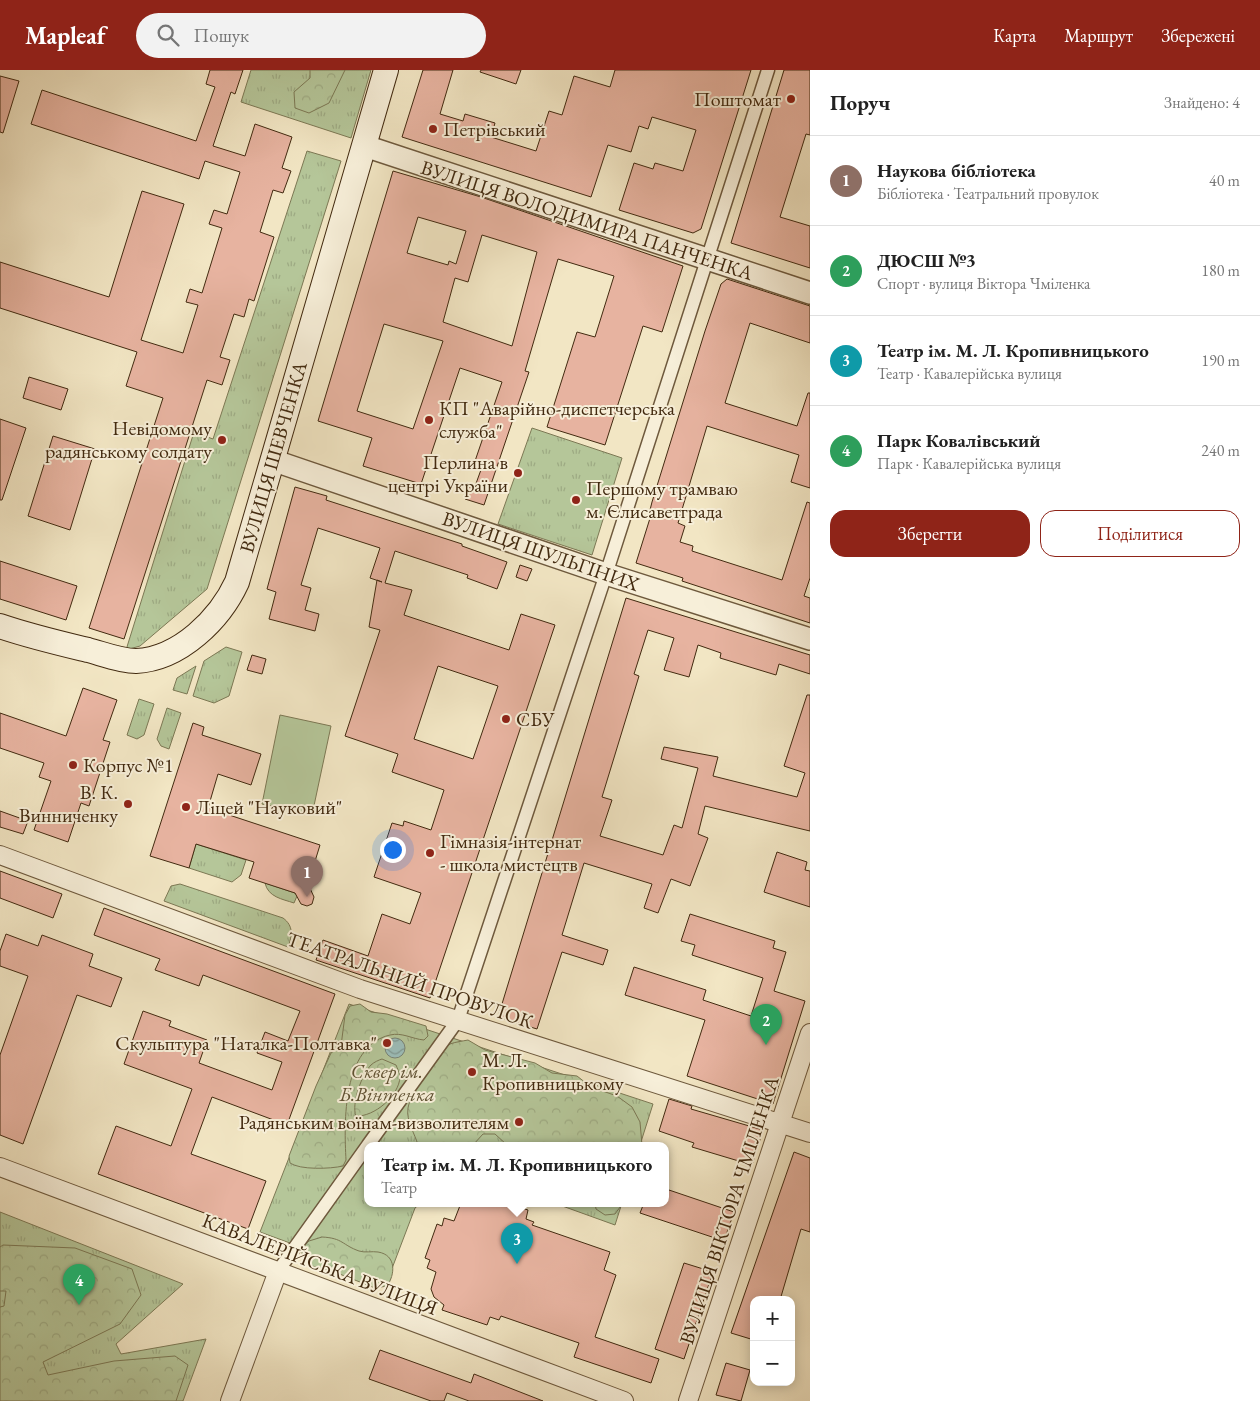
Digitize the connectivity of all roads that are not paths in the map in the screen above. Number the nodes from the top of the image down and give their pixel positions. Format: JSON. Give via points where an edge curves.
{"nodes":[{"id":1,"x":386,"y":70,"type":"edge"},
{"id":2,"x":768,"y":70,"type":"edge"},
{"id":3,"x":365,"y":146,"type":"junction"},
{"id":4,"x":708,"y":260,"type":"junction"},
{"id":5,"x":810,"y":293,"type":"edge"},
{"id":6,"x":272,"y":460,"type":"junction"},
{"id":7,"x":606,"y":574,"type":"junction"},
{"id":8,"x":0,"y":626,"type":"edge"},
{"id":9,"x":810,"y":639,"type":"edge"},
{"id":10,"x":0,"y":856,"type":"edge"},
{"id":11,"x":458,"y":1020,"type":"junction"},
{"id":12,"x":810,"y":1033,"type":"edge"},
{"id":13,"x":781,"y":1124,"type":"junction"},
{"id":14,"x":810,"y":1133,"type":"edge"},
{"id":15,"x":370,"y":1142,"type":"edge"},
{"id":16,"x":364,"y":1151,"type":"edge"},
{"id":17,"x":0,"y":1167,"type":"edge"},
{"id":18,"x":278,"y":1271,"type":"junction"},
{"id":19,"x":230,"y":1401,"type":"edge"},
{"id":20,"x":624,"y":1401,"type":"edge"},
{"id":21,"x":688,"y":1401,"type":"edge"}],
"edges":[{"from":1,"to":3,"type":"main road","name":"ВУЛИЦЯ ШЕВЧЕНКА"},
{"from":2,"to":4,"type":"street"},
{"from":3,"to":4,"type":"street","name":"ВУЛИЦЯ ВОЛОДИМИРА ПАНЧЕНКА"},
{"from":3,"to":6,"type":"main road","name":"ВУЛИЦЯ ШЕВЧЕНКА"},
{"from":4,"to":5,"type":"street","name":"ВУЛИЦЯ ВОЛОДИМИРА ПАНЧЕНКА"},
{"from":4,"to":7,"type":"street"},
{"from":6,"to":7,"type":"street","name":"ВУЛИЦЯ ШУЛЬГІНИХ"},
{"from":6,"to":8,"type":"main road","name":"ВУЛИЦЯ ШЕВЧЕНКА","via":[[237,582],[214,618],[177,647],[136,661]]},
{"from":7,"to":9,"type":"street","name":"ВУЛИЦЯ ШУЛЬГІНИХ"},
{"from":7,"to":11,"type":"street"},
{"from":10,"to":11,"type":"street","name":"ТЕАТРАЛЬНИЙ ПРОВУЛОК","via":[[360,989]]},
{"from":11,"to":13,"type":"street","name":"ТЕАТРАЛЬНИЙ ПРОВУЛОК"},
{"from":11,"to":15,"type":"street"},
{"from":12,"to":13,"type":"street","name":"ВУЛИЦЯ ВІКТОРА ЧМІЛЕНКА"},
{"from":13,"to":14,"type":"street","name":"ТЕАТРАЛЬНИЙ ПРОВУЛОК"},
{"from":13,"to":21,"type":"street","name":"ВУЛИЦЯ ВІКТОРА ЧМІЛЕНКА"},
{"from":16,"to":18,"type":"street"},
{"from":17,"to":18,"type":"street","name":"КАВАЛЕРІЙСЬКА ВУЛИЦЯ"},
{"from":18,"to":19,"type":"street"},
{"from":18,"to":20,"type":"street","name":"КАВАЛЕРІЙСЬКА ВУЛИЦЯ"}]}
